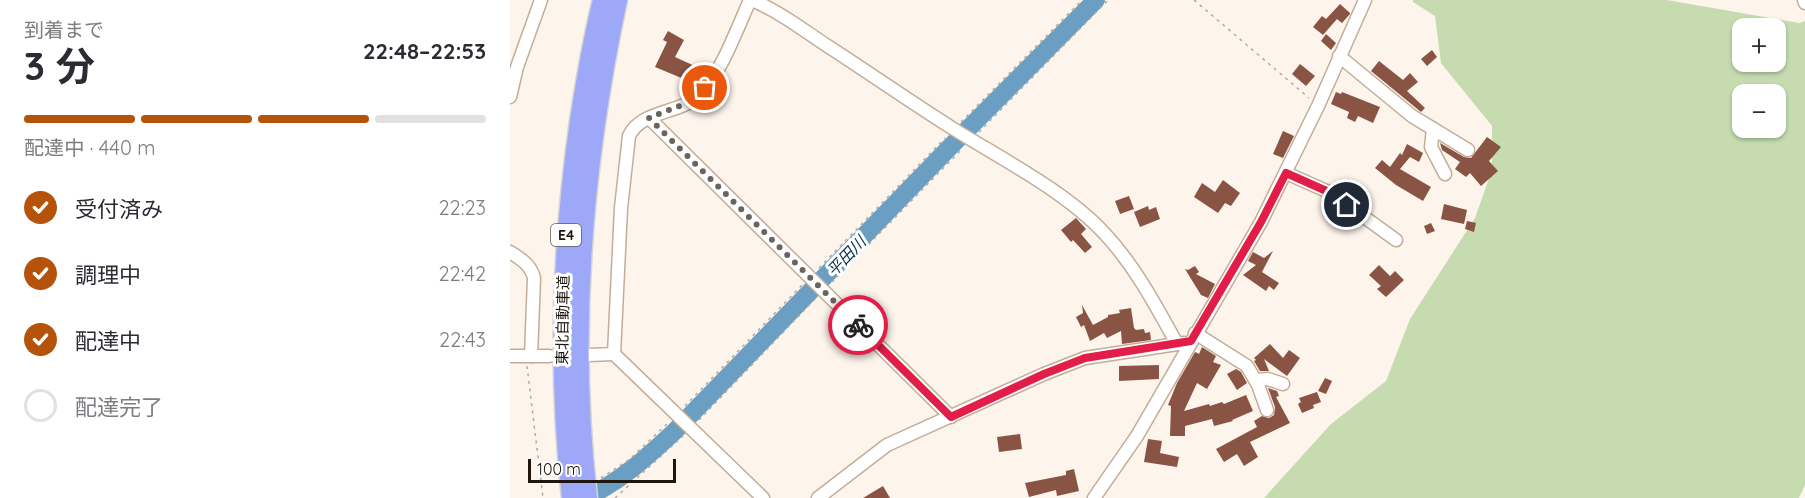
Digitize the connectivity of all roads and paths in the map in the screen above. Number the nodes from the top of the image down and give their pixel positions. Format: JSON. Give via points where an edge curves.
{"nodes":[{"id":1,"x":541,"y":0,"type":"edge"},
{"id":2,"x":602,"y":0,"type":"edge"},
{"id":3,"x":618,"y":0,"type":"edge"},
{"id":4,"x":751,"y":0,"type":"edge"},
{"id":5,"x":1082,"y":0,"type":"edge"},
{"id":6,"x":1108,"y":0,"type":"edge"},
{"id":7,"x":1194,"y":0,"type":"edge"},
{"id":8,"x":1365,"y":0,"type":"edge"},
{"id":9,"x":1340,"y":56,"type":"junction"},
{"id":10,"x":510,"y":97,"type":"edge"},
{"id":11,"x":1318,"y":106,"type":"junction"},
{"id":12,"x":649,"y":118,"type":"junction"},
{"id":13,"x":954,"y":129,"type":"junction"},
{"id":14,"x":1433,"y":129,"type":"junction"},
{"id":15,"x":970,"y":140,"type":"junction"},
{"id":16,"x":1468,"y":150,"type":"dead end"},
{"id":17,"x":1286,"y":173,"type":"junction"},
{"id":18,"x":1445,"y":174,"type":"dead end"},
{"id":19,"x":1396,"y":240,"type":"dead end"},
{"id":20,"x":510,"y":252,"type":"edge"},
{"id":21,"x":811,"y":278,"type":"junction"},
{"id":22,"x":823,"y":289,"type":"junction"},
{"id":23,"x":1193,"y":337,"type":"junction"},
{"id":24,"x":1177,"y":344,"type":"junction"},
{"id":25,"x":614,"y":354,"type":"junction"},
{"id":26,"x":588,"y":355,"type":"dead end"},
{"id":27,"x":510,"y":356,"type":"edge"},
{"id":28,"x":528,"y":356,"type":"junction"},
{"id":29,"x":549,"y":356,"type":"dead end"},
{"id":30,"x":1256,"y":381,"type":"junction"},
{"id":31,"x":1283,"y":384,"type":"dead end"},
{"id":32,"x":1267,"y":410,"type":"dead end"},
{"id":33,"x":678,"y":415,"type":"junction"},
{"id":34,"x":951,"y":417,"type":"junction"},
{"id":35,"x":691,"y":427,"type":"junction"},
{"id":36,"x":576,"y":469,"type":"junction"},
{"id":37,"x":600,"y":478,"type":"dead end"},
{"id":38,"x":543,"y":498,"type":"edge"},
{"id":39,"x":571,"y":498,"type":"edge"},
{"id":40,"x":588,"y":498,"type":"edge"},
{"id":41,"x":615,"y":498,"type":"edge"},
{"id":42,"x":763,"y":498,"type":"edge"},
{"id":43,"x":818,"y":498,"type":"edge"},
{"id":44,"x":1094,"y":498,"type":"edge"}],
"edges":[{"from":1,"to":10,"type":"street"},
{"from":2,"to":36,"type":"highway","name":"東北自動車道","number":"E4","via":[[573,161],[566,238],[561,336],[563,418]]},
{"from":3,"to":36,"type":"highway","name":"東北自動車道","number":"E4","via":[[602,78],[582,240]]},
{"from":4,"to":12,"type":"street","via":[[700,94]]},
{"from":4,"to":13,"type":"street"},
{"from":5,"to":13,"type":"path"},
{"from":6,"to":15,"type":"path"},
{"from":7,"to":11,"type":"path"},
{"from":8,"to":9,"type":"street"},
{"from":9,"to":11,"type":"street"},
{"from":9,"to":14,"type":"street"},
{"from":11,"to":17,"type":"street"},
{"from":12,"to":21,"type":"street"},
{"from":12,"to":25,"type":"street","via":[[628,136]]},
{"from":13,"to":15,"type":"street"},
{"from":13,"to":21,"type":"path"},
{"from":14,"to":16,"type":"street"},
{"from":14,"to":18,"type":"street","via":[[1431,147]]},
{"from":15,"to":22,"type":"path"},
{"from":15,"to":24,"type":"street","via":[[1062,196],[1105,233],[1139,279]]},
{"from":17,"to":19,"type":"street","via":[[1331,193]]},
{"from":17,"to":23,"type":"street"},
{"from":20,"to":28,"type":"street","via":[[523,260],[534,278]]},
{"from":21,"to":22,"type":"street"},
{"from":21,"to":33,"type":"path"},
{"from":22,"to":34,"type":"street"},
{"from":22,"to":35,"type":"path"},
{"from":23,"to":24,"type":"street"},
{"from":23,"to":30,"type":"street","via":[[1247,366]]},
{"from":23,"to":44,"type":"street","via":[[1137,436]]},
{"from":24,"to":34,"type":"street","via":[[1085,358]]},
{"from":25,"to":26,"type":"street"},
{"from":25,"to":33,"type":"street"},
{"from":27,"to":28,"type":"street"},
{"from":28,"to":29,"type":"street"},
{"from":28,"to":38,"type":"path"},
{"from":30,"to":31,"type":"street","via":[[1268,379]]},
{"from":30,"to":32,"type":"street"},
{"from":33,"to":35,"type":"street"},
{"from":33,"to":37,"type":"path","via":[[630,459]]},
{"from":34,"to":43,"type":"street","via":[[887,445]]},
{"from":35,"to":41,"type":"path"},
{"from":35,"to":42,"type":"street"},
{"from":36,"to":39,"type":"highway","name":"東北自動車道","number":"E4"},
{"from":36,"to":40,"type":"highway","name":"東北自動車道","number":"E4"}]}
